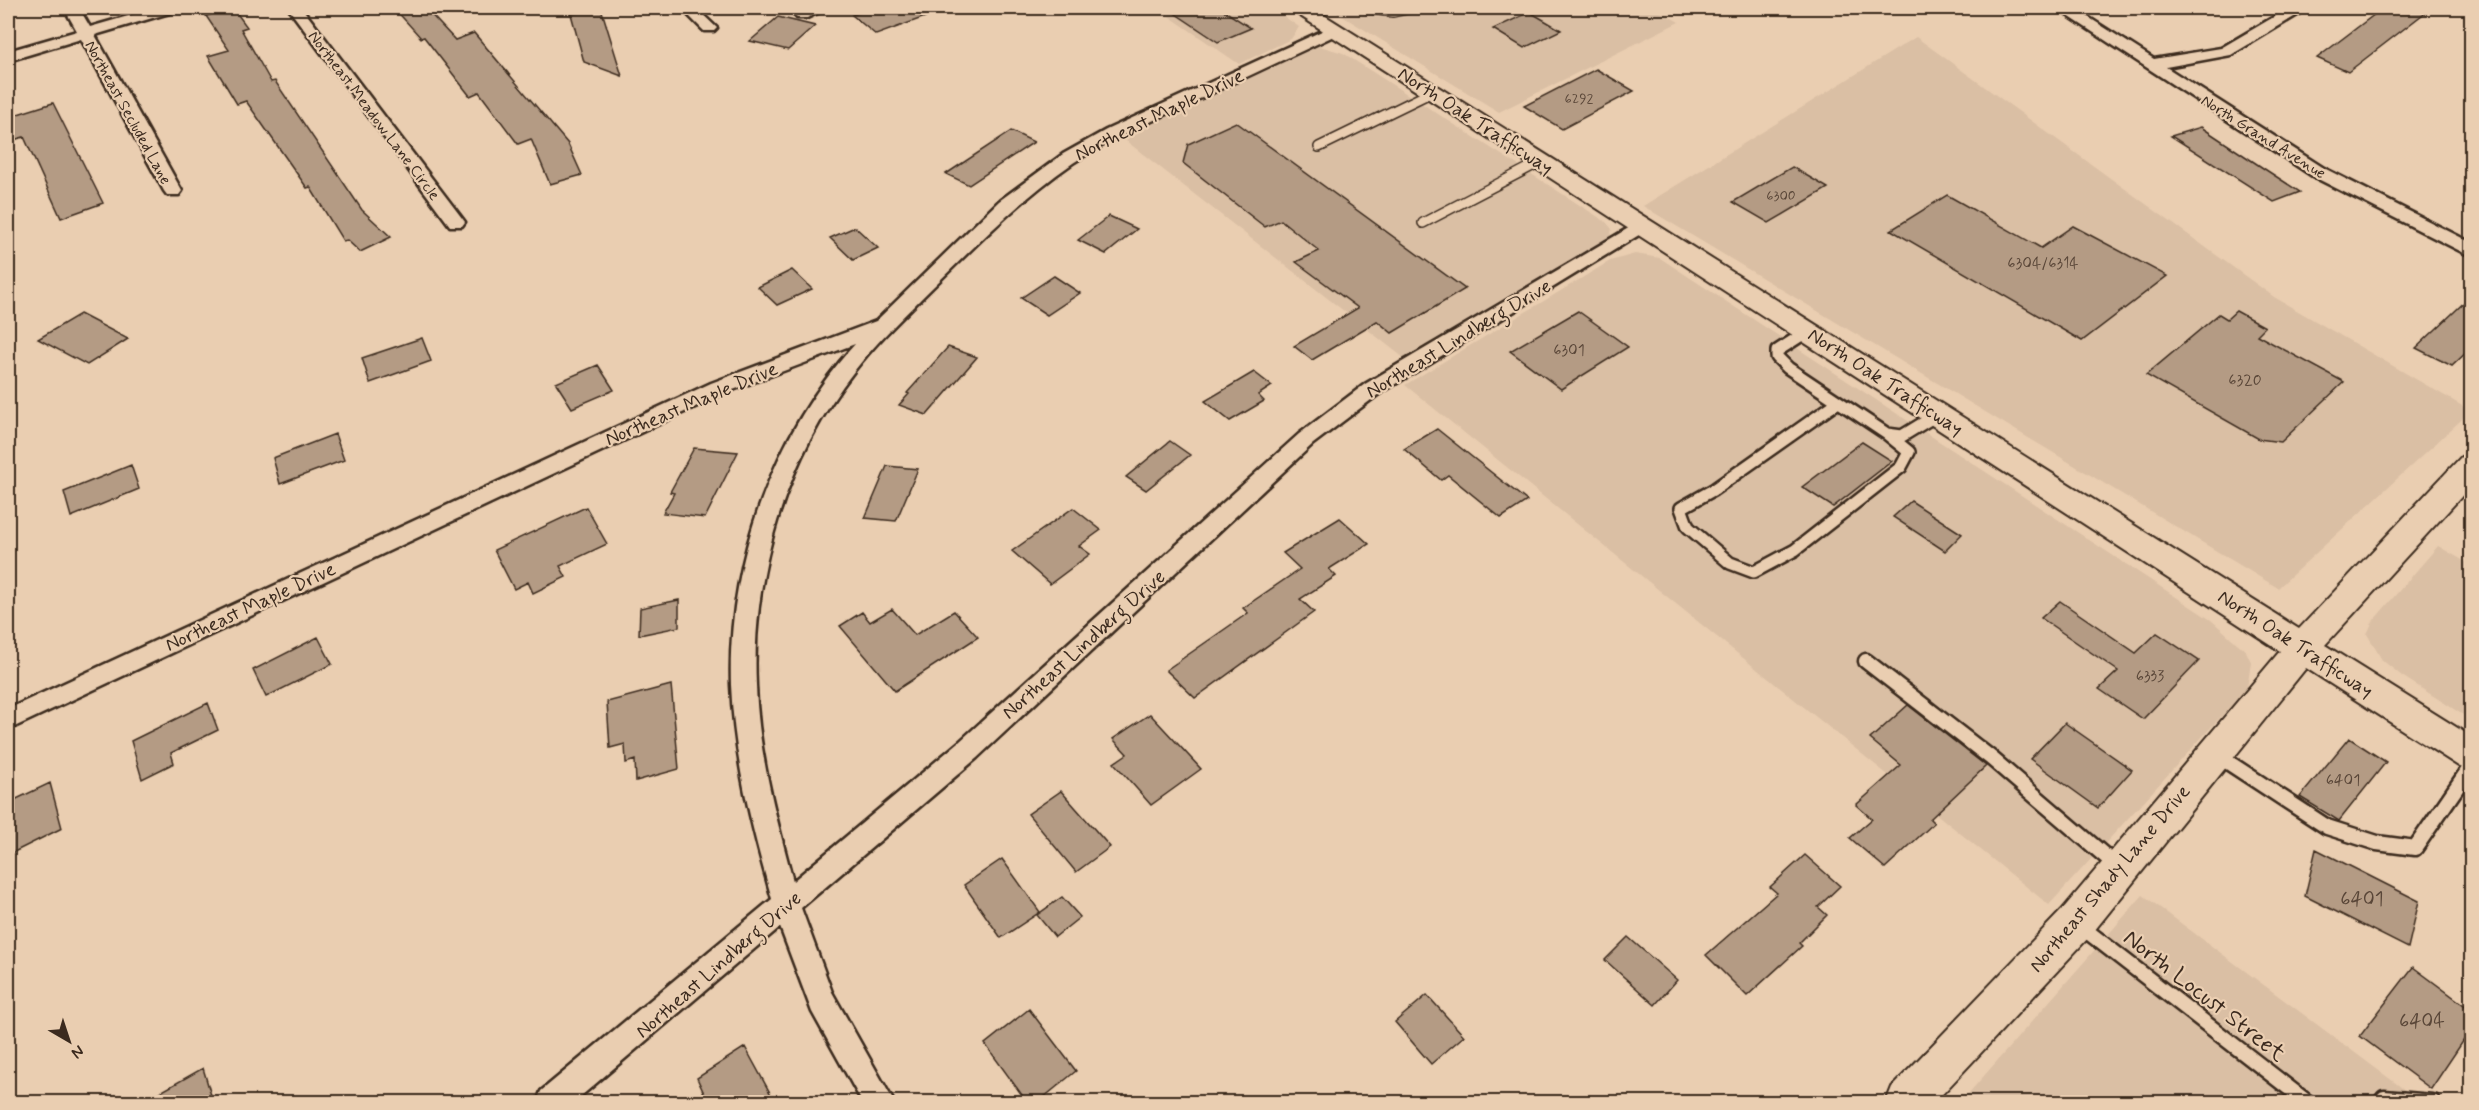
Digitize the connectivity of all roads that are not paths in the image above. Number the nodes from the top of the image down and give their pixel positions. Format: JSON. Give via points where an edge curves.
{"nodes":[{"id":1,"x":72,"y":8,"type":"edge"},
{"id":2,"x":171,"y":8,"type":"edge"},
{"id":3,"x":295,"y":8,"type":"edge"},
{"id":4,"x":688,"y":8,"type":"edge"},
{"id":5,"x":820,"y":8,"type":"edge"},
{"id":6,"x":1299,"y":8,"type":"edge"},
{"id":7,"x":1370,"y":8,"type":"edge"},
{"id":8,"x":1411,"y":8,"type":"edge"},
{"id":9,"x":2064,"y":8,"type":"edge"},
{"id":10,"x":2299,"y":8,"type":"edge"},
{"id":11,"x":802,"y":15,"type":"dead end"},
{"id":12,"x":709,"y":28,"type":"dead end"},
{"id":13,"x":1335,"y":30,"type":"junction"},
{"id":14,"x":85,"y":33,"type":"junction"},
{"id":15,"x":8,"y":56,"type":"edge"},
{"id":16,"x":2152,"y":64,"type":"junction"},
{"id":17,"x":1432,"y":92,"type":"junction"},
{"id":18,"x":1319,"y":147,"type":"dead end"},
{"id":19,"x":1540,"y":162,"type":"junction"},
{"id":20,"x":173,"y":191,"type":"dead end"},
{"id":21,"x":456,"y":222,"type":"dead end"},
{"id":22,"x":1423,"y":222,"type":"dead end"},
{"id":23,"x":1643,"y":227,"type":"junction"},
{"id":24,"x":2472,"y":251,"type":"edge"},
{"id":25,"x":883,"y":326,"type":"junction"},
{"id":26,"x":1808,"y":331,"type":"junction"},
{"id":27,"x":1838,"y":402,"type":"junction"},
{"id":28,"x":1938,"y":414,"type":"junction"},
{"id":29,"x":1887,"y":434,"type":"junction"},
{"id":30,"x":2472,"y":465,"type":"edge"},
{"id":31,"x":2303,"y":647,"type":"junction"},
{"id":32,"x":1866,"y":661,"type":"dead end"},
{"id":33,"x":8,"y":720,"type":"edge"},
{"id":34,"x":2215,"y":753,"type":"junction"},
{"id":35,"x":2472,"y":756,"type":"edge"},
{"id":36,"x":2472,"y":765,"type":"edge"},
{"id":37,"x":2120,"y":869,"type":"junction"},
{"id":38,"x":787,"y":906,"type":"junction"},
{"id":39,"x":2076,"y":923,"type":"junction"},
{"id":40,"x":552,"y":1102,"type":"edge"},
{"id":41,"x":879,"y":1102,"type":"edge"},
{"id":42,"x":1907,"y":1102,"type":"edge"},
{"id":43,"x":2307,"y":1102,"type":"edge"},
{"id":44,"x":2381,"y":1102,"type":"edge"},
{"id":45,"x":2433,"y":1102,"type":"edge"}],
"edges":[{"from":1,"to":14,"type":"street","name":"Northeast Secluded Lane"},
{"from":2,"to":14,"type":"street"},
{"from":3,"to":21,"type":"street","name":"Northeast Meadow Lane Circle"},
{"from":4,"to":12,"type":"street"},
{"from":5,"to":11,"type":"street"},
{"from":6,"to":13,"type":"main road","name":"North Oak Trafficway"},
{"from":7,"to":8,"type":"lane","via":[[1393,12]]},
{"from":9,"to":16,"type":"street","name":"North Grand Avenue"},
{"from":10,"to":16,"type":"street","via":[[2225,52]]},
{"from":13,"to":17,"type":"main road","name":"North Oak Trafficway"},
{"from":13,"to":25,"type":"street","name":"Northeast Maple Drive","via":[[1069,158],[1005,205]]},
{"from":14,"to":15,"type":"street"},
{"from":14,"to":20,"type":"street","name":"Northeast Secluded Lane"},
{"from":16,"to":24,"type":"street","name":"North Grand Avenue","via":[[2318,171]]},
{"from":17,"to":18,"type":"lane"},
{"from":17,"to":19,"type":"main road","name":"North Oak Trafficway"},
{"from":19,"to":22,"type":"lane"},
{"from":19,"to":23,"type":"main road","name":"North Oak Trafficway"},
{"from":23,"to":26,"type":"main road","name":"North Oak Trafficway"},
{"from":23,"to":38,"type":"street","name":"Northeast Lindberg Drive","via":[[1338,413],[968,750]]},
{"from":25,"to":33,"type":"street","name":"Northeast Maple Drive","via":[[718,388]]},
{"from":25,"to":38,"type":"street","via":[[849,359],[805,428],[764,527],[749,593],[743,660],[748,733],[761,810]]},
{"from":26,"to":27,"type":"lane","via":[[1778,351],[1778,357],[1788,369]]},
{"from":26,"to":28,"type":"main road","name":"North Oak Trafficway"},
{"from":27,"to":29,"type":"lane"},
{"from":27,"to":29,"type":"lane","via":[[1681,508],[1688,527],[1730,563],[1754,572],[1795,550],[1901,467],[1909,452]]},
{"from":28,"to":29,"type":"lane","via":[[1902,436]]},
{"from":28,"to":31,"type":"main road","name":"North Oak Trafficway"},
{"from":30,"to":31,"type":"main road","name":"Northeast Shady Lane Drive"},
{"from":31,"to":34,"type":"main road","name":"Northeast Shady Lane Drive"},
{"from":31,"to":35,"type":"main road","name":"North Oak Trafficway"},
{"from":32,"to":37,"type":"lane","via":[[1991,758]]},
{"from":34,"to":36,"type":"lane","via":[[2327,827],[2377,843],[2415,848]]},
{"from":34,"to":37,"type":"main road","name":"Northeast Shady Lane Drive"},
{"from":37,"to":39,"type":"main road","name":"Northeast Shady Lane Drive"},
{"from":38,"to":40,"type":"street","name":"Northeast Lindberg Drive"},
{"from":38,"to":41,"type":"street","via":[[831,1020]]},
{"from":39,"to":42,"type":"main road","name":"Northeast Shady Lane Drive"},
{"from":39,"to":43,"type":"lane","name":"North Locust Street"},
{"from":44,"to":45,"type":"lane","via":[[2384,1098]]}]}
